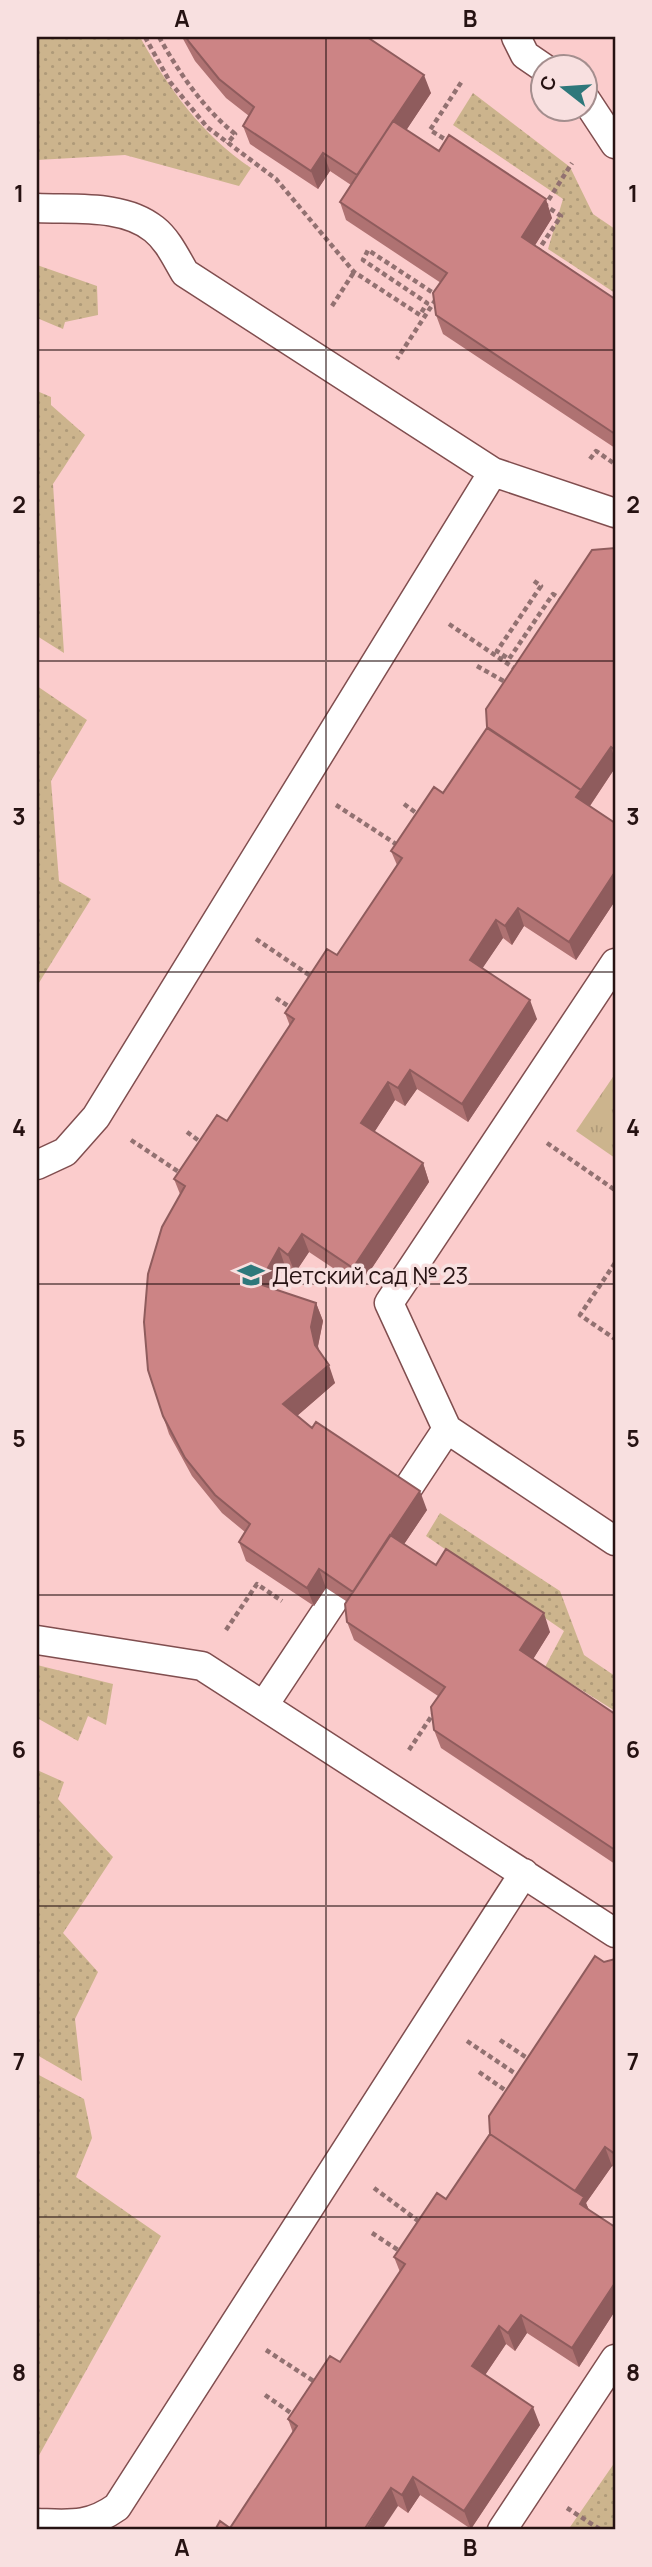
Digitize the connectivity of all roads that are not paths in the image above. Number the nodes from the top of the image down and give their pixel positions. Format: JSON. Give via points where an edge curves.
{"nodes":[{"id":1,"x":516,"y":37,"type":"edge"},
{"id":2,"x":530,"y":58,"type":"edge"},
{"id":3,"x":600,"y":122,"type":"edge"},
{"id":4,"x":615,"y":145,"type":"edge"},
{"id":5,"x":37,"y":208,"type":"edge"},
{"id":6,"x":493,"y":472,"type":"junction"},
{"id":7,"x":615,"y":513,"type":"edge"},
{"id":8,"x":615,"y":963,"type":"edge"},
{"id":9,"x":37,"y":1165,"type":"edge"},
{"id":10,"x":447,"y":1429,"type":"junction"},
{"id":11,"x":404,"y":1494,"type":"edge"},
{"id":12,"x":615,"y":1541,"type":"edge"},
{"id":13,"x":337,"y":1595,"type":"edge"},
{"id":14,"x":37,"y":1640,"type":"edge"},
{"id":15,"x":264,"y":1705,"type":"junction"},
{"id":16,"x":524,"y":1873,"type":"junction"},
{"id":17,"x":615,"y":1933,"type":"edge"},
{"id":18,"x":615,"y":2359,"type":"edge"},
{"id":19,"x":37,"y":2523,"type":"edge"},
{"id":20,"x":502,"y":2530,"type":"edge"}],
"edges":[{"from":1,"to":2,"type":"lane"},
{"from":3,"to":4,"type":"lane"},
{"from":5,"to":6,"type":"lane","via":[[109,211],[153,228],[186,273]]},
{"from":6,"to":7,"type":"lane"},
{"from":6,"to":9,"type":"lane","via":[[96,1117],[65,1152]]},
{"from":8,"to":10,"type":"lane","via":[[389,1303]]},
{"from":10,"to":11,"type":"lane"},
{"from":10,"to":12,"type":"lane"},
{"from":13,"to":15,"type":"lane"},
{"from":14,"to":15,"type":"lane","via":[[202,1666]]},
{"from":15,"to":16,"type":"lane"},
{"from":16,"to":17,"type":"lane"},
{"from":16,"to":19,"type":"lane","via":[[117,2507],[98,2520]]},
{"from":18,"to":20,"type":"lane"}]}
